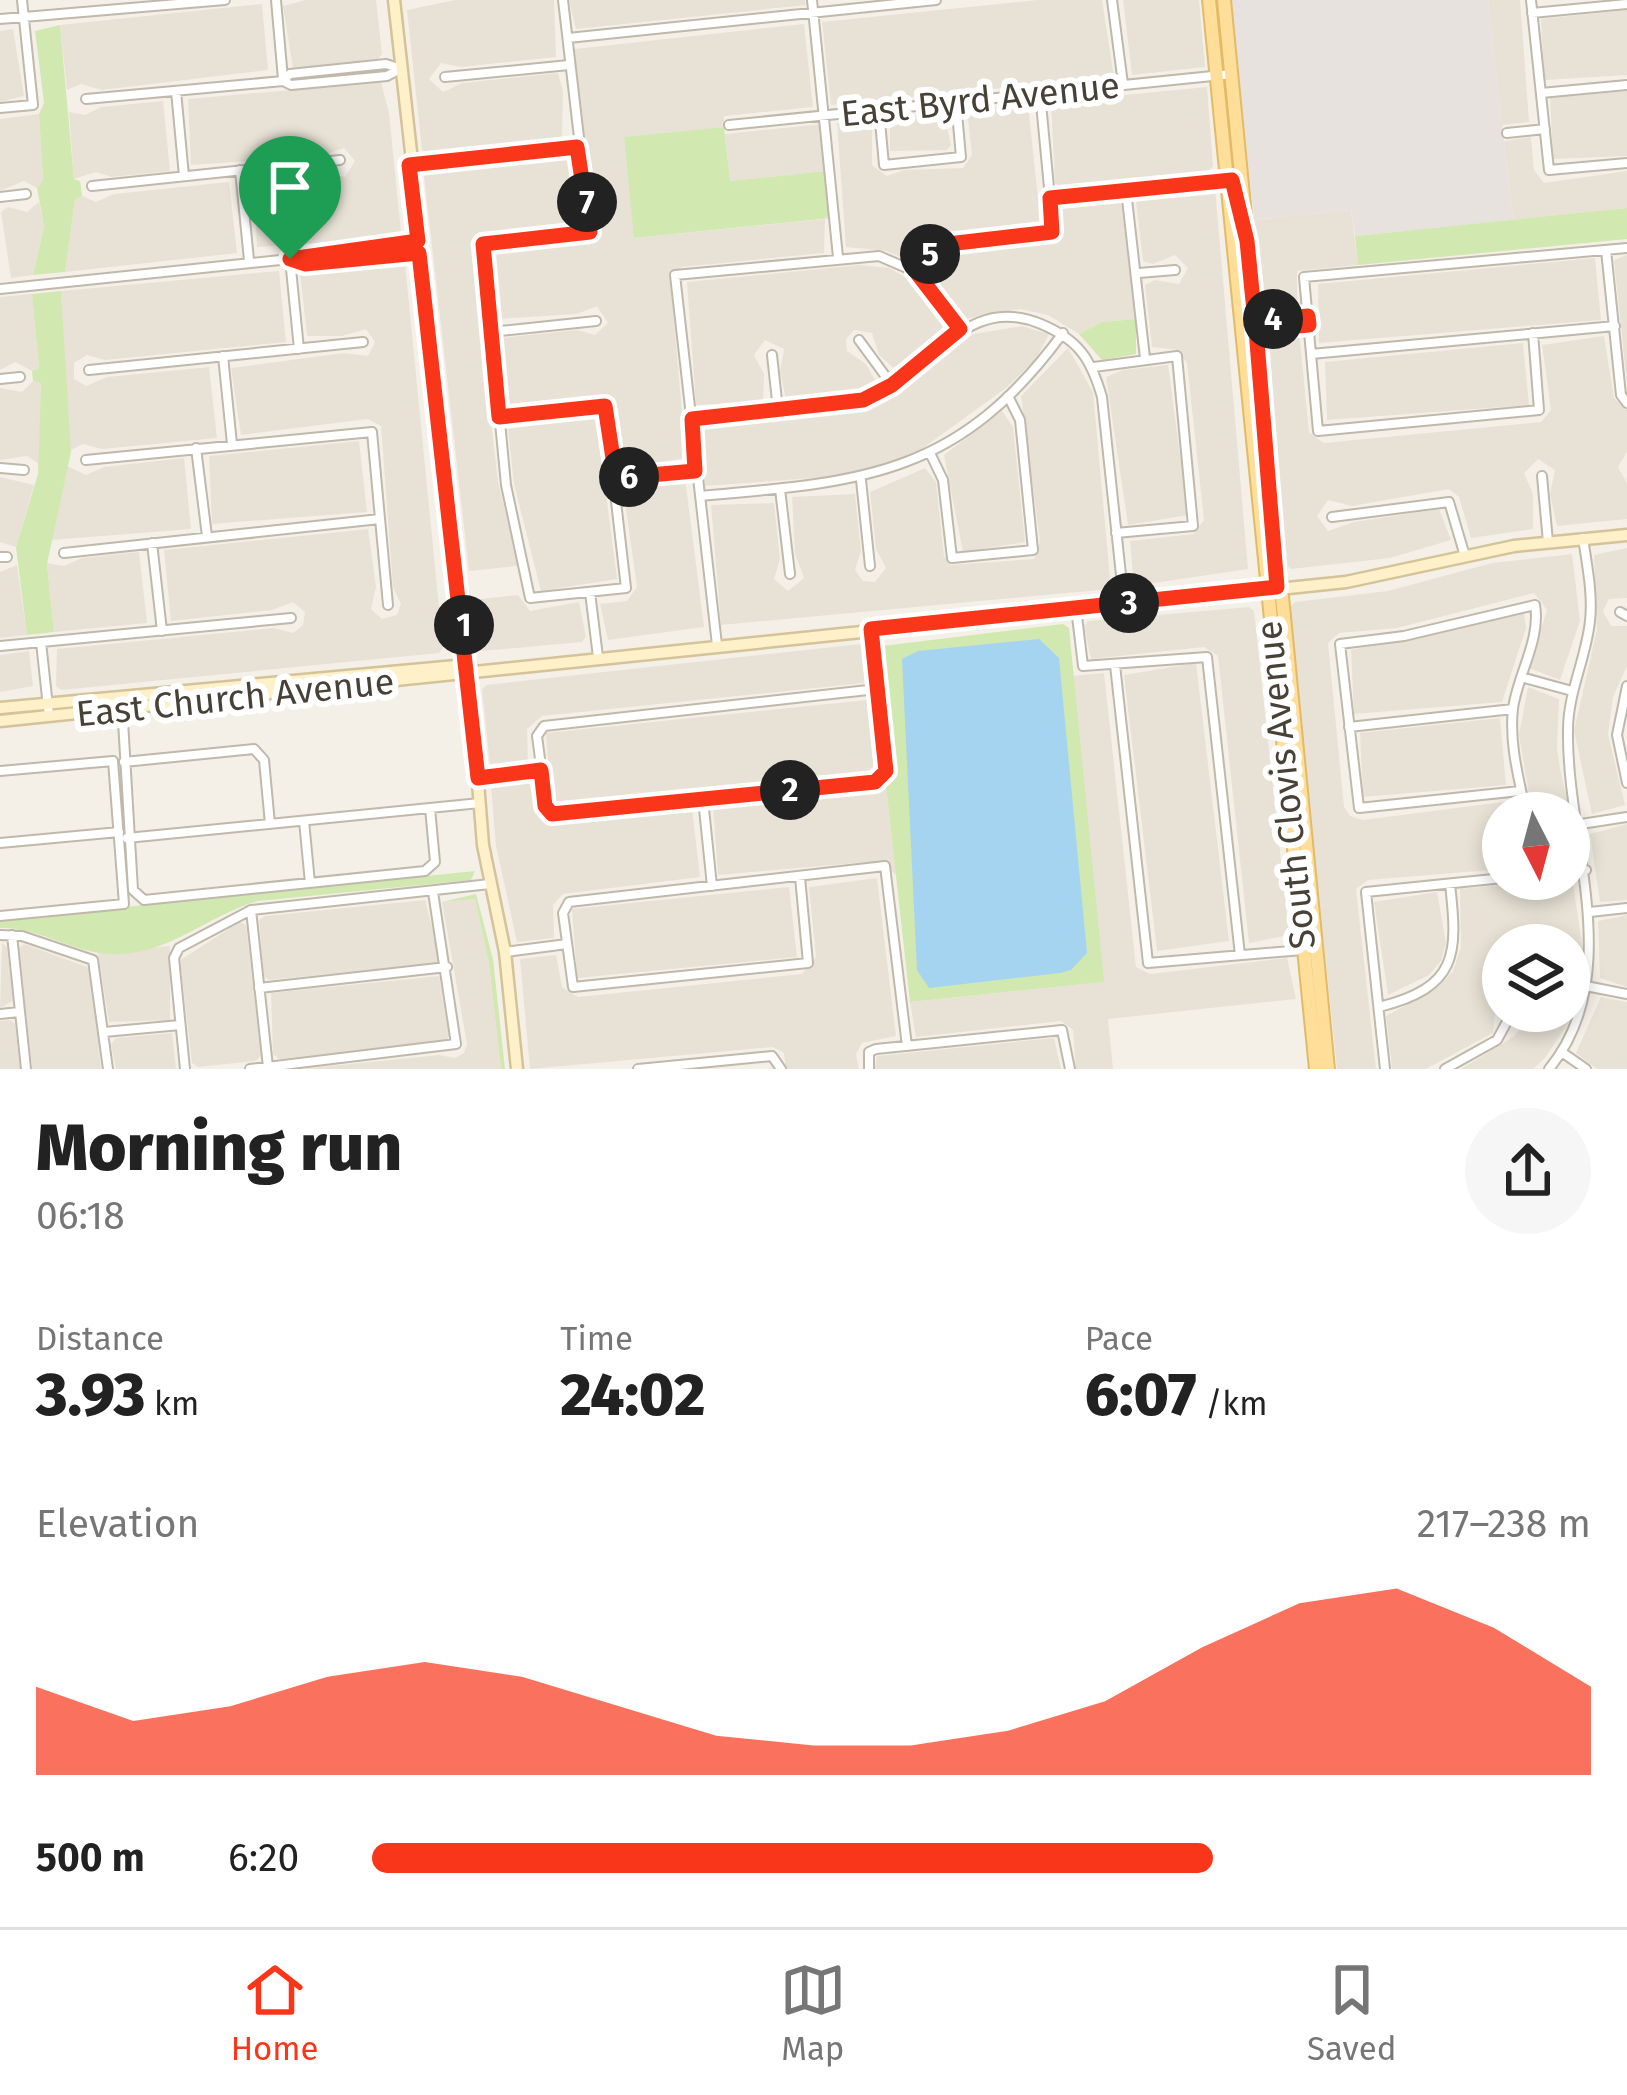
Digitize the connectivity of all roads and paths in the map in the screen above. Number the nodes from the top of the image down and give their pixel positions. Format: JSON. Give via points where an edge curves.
{"nodes":[{"id":1,"x":22,"y":0,"type":"edge"},
{"id":2,"x":223,"y":0,"type":"edge"},
{"id":3,"x":275,"y":0,"type":"edge"},
{"id":4,"x":394,"y":0,"type":"edge"},
{"id":5,"x":563,"y":0,"type":"edge"},
{"id":6,"x":812,"y":0,"type":"edge"},
{"id":7,"x":936,"y":0,"type":"edge"},
{"id":8,"x":1112,"y":0,"type":"edge"},
{"id":9,"x":1209,"y":0,"type":"edge"},
{"id":10,"x":1224,"y":0,"type":"edge"},
{"id":11,"x":1531,"y":0,"type":"edge"},
{"id":12,"x":124,"y":4,"type":"edge"},
{"id":13,"x":1627,"y":4,"type":"edge"},
{"id":14,"x":1532,"y":13,"type":"junction"},
{"id":15,"x":814,"y":14,"type":"junction"},
{"id":16,"x":24,"y":17,"type":"junction"},
{"id":17,"x":0,"y":19,"type":"edge"},
{"id":18,"x":567,"y":38,"type":"junction"},
{"id":19,"x":570,"y":64,"type":"junction"},
{"id":20,"x":400,"y":69,"type":"junction"},
{"id":21,"x":1224,"y":74,"type":"junction"},
{"id":22,"x":445,"y":77,"type":"dead end"},
{"id":23,"x":283,"y":81,"type":"junction"},
{"id":24,"x":1123,"y":84,"type":"junction"},
{"id":25,"x":1627,"y":85,"type":"edge"},
{"id":26,"x":176,"y":91,"type":"junction"},
{"id":27,"x":1040,"y":93,"type":"junction"},
{"id":28,"x":1540,"y":93,"type":"junction"},
{"id":29,"x":86,"y":99,"type":"dead end"},
{"id":30,"x":956,"y":102,"type":"junction"},
{"id":31,"x":0,"y":108,"type":"edge"},
{"id":32,"x":879,"y":110,"type":"junction"},
{"id":33,"x":825,"y":115,"type":"junction"},
{"id":34,"x":729,"y":125,"type":"dead end"},
{"id":35,"x":1545,"y":128,"type":"junction"},
{"id":36,"x":1507,"y":133,"type":"dead end"},
{"id":37,"x":577,"y":147,"type":"junction"},
{"id":38,"x":340,"y":160,"type":"dead end"},
{"id":39,"x":1627,"y":164,"type":"edge"},
{"id":40,"x":409,"y":165,"type":"junction"},
{"id":41,"x":240,"y":170,"type":"junction"},
{"id":42,"x":184,"y":176,"type":"junction"},
{"id":43,"x":1228,"y":180,"type":"junction"},
{"id":44,"x":92,"y":186,"type":"dead end"},
{"id":45,"x":1126,"y":190,"type":"junction"},
{"id":46,"x":26,"y":194,"type":"dead end"},
{"id":47,"x":0,"y":196,"type":"edge"},
{"id":48,"x":1050,"y":198,"type":"junction"},
{"id":49,"x":1247,"y":241,"type":"junction"},
{"id":50,"x":419,"y":247,"type":"junction"},
{"id":51,"x":1627,"y":248,"type":"edge"},
{"id":52,"x":1606,"y":250,"type":"junction"},
{"id":53,"x":838,"y":257,"type":"junction"},
{"id":54,"x":290,"y":259,"type":"junction"},
{"id":55,"x":250,"y":260,"type":"junction"},
{"id":56,"x":1175,"y":270,"type":"dead end"},
{"id":57,"x":916,"y":272,"type":"junction"},
{"id":58,"x":1138,"y":273,"type":"junction"},
{"id":59,"x":0,"y":288,"type":"edge"},
{"id":60,"x":1309,"y":320,"type":"junction"},
{"id":61,"x":596,"y":321,"type":"dead end"},
{"id":62,"x":1256,"y":326,"type":"junction"},
{"id":63,"x":1615,"y":326,"type":"junction"},
{"id":64,"x":960,"y":329,"type":"junction"},
{"id":65,"x":491,"y":332,"type":"junction"},
{"id":66,"x":1063,"y":333,"type":"junction"},
{"id":67,"x":1533,"y":333,"type":"junction"},
{"id":68,"x":860,"y":340,"type":"dead end"},
{"id":69,"x":363,"y":342,"type":"dead end"},
{"id":70,"x":299,"y":349,"type":"junction"},
{"id":71,"x":1311,"y":354,"type":"junction"},
{"id":72,"x":772,"y":355,"type":"dead end"},
{"id":73,"x":223,"y":356,"type":"junction"},
{"id":74,"x":1145,"y":358,"type":"junction"},
{"id":75,"x":1094,"y":367,"type":"junction"},
{"id":76,"x":88,"y":370,"type":"dead end"},
{"id":77,"x":20,"y":377,"type":"dead end"},
{"id":78,"x":0,"y":379,"type":"edge"},
{"id":79,"x":892,"y":385,"type":"junction"},
{"id":80,"x":1008,"y":396,"type":"junction"},
{"id":81,"x":1625,"y":402,"type":"edge"},
{"id":82,"x":778,"y":410,"type":"junction"},
{"id":83,"x":499,"y":417,"type":"junction"},
{"id":84,"x":692,"y":419,"type":"junction"},
{"id":85,"x":232,"y":444,"type":"junction"},
{"id":86,"x":196,"y":448,"type":"junction"},
{"id":87,"x":930,"y":453,"type":"junction"},
{"id":88,"x":86,"y":460,"type":"dead end"},
{"id":89,"x":0,"y":469,"type":"edge"},
{"id":90,"x":24,"y":470,"type":"dead end"},
{"id":91,"x":695,"y":471,"type":"junction"},
{"id":92,"x":1542,"y":476,"type":"dead end"},
{"id":93,"x":616,"y":478,"type":"junction"},
{"id":94,"x":861,"y":480,"type":"junction"},
{"id":95,"x":780,"y":489,"type":"junction"},
{"id":96,"x":700,"y":496,"type":"junction"},
{"id":97,"x":1333,"y":517,"type":"dead end"},
{"id":98,"x":380,"y":519,"type":"junction"},
{"id":99,"x":1116,"y":533,"type":"junction"},
{"id":100,"x":1627,"y":535,"type":"edge"},
{"id":101,"x":207,"y":536,"type":"junction"},
{"id":102,"x":1583,"y":538,"type":"junction"},
{"id":103,"x":152,"y":542,"type":"junction"},
{"id":104,"x":1548,"y":542,"type":"junction"},
{"id":105,"x":64,"y":553,"type":"dead end"},
{"id":106,"x":1465,"y":556,"type":"junction"},
{"id":107,"x":870,"y":566,"type":"dead end"},
{"id":108,"x":790,"y":574,"type":"dead end"},
{"id":109,"x":1271,"y":588,"type":"junction"},
{"id":110,"x":590,"y":592,"type":"junction"},
{"id":111,"x":1124,"y":603,"type":"junction"},
{"id":112,"x":388,"y":604,"type":"dead end"},
{"id":113,"x":1076,"y":608,"type":"junction"},
{"id":114,"x":291,"y":618,"type":"dead end"},
{"id":115,"x":871,"y":629,"type":"junction"},
{"id":116,"x":162,"y":631,"type":"junction"},
{"id":117,"x":41,"y":643,"type":"junction"},
{"id":118,"x":717,"y":645,"type":"junction"},
{"id":119,"x":0,"y":646,"type":"edge"},
{"id":120,"x":598,"y":657,"type":"junction"},
{"id":121,"x":1115,"y":665,"type":"junction"},
{"id":122,"x":469,"y":670,"type":"junction"},
{"id":123,"x":1521,"y":677,"type":"junction"},
{"id":124,"x":1627,"y":686,"type":"edge"},
{"id":125,"x":877,"y":689,"type":"junction"},
{"id":126,"x":1572,"y":692,"type":"junction"},
{"id":127,"x":131,"y":702,"type":"junction"},
{"id":128,"x":0,"y":708,"type":"edge"},
{"id":129,"x":49,"y":709,"type":"junction"},
{"id":130,"x":1513,"y":709,"type":"junction"},
{"id":131,"x":0,"y":721,"type":"edge"},
{"id":132,"x":1349,"y":727,"type":"junction"},
{"id":133,"x":118,"y":761,"type":"junction"},
{"id":134,"x":541,"y":770,"type":"junction"},
{"id":135,"x":0,"y":771,"type":"edge"},
{"id":136,"x":478,"y":778,"type":"junction"},
{"id":137,"x":1627,"y":783,"type":"edge"},
{"id":138,"x":1520,"y":791,"type":"joint"},
{"id":139,"x":1576,"y":792,"type":"edge"},
{"id":140,"x":703,"y":799,"type":"junction"},
{"id":141,"x":480,"y":803,"type":"junction"},
{"id":142,"x":430,"y":808,"type":"junction"},
{"id":143,"x":1627,"y":817,"type":"edge"},
{"id":144,"x":304,"y":821,"type":"junction"},
{"id":145,"x":1590,"y":823,"type":"edge"},
{"id":146,"x":270,"y":824,"type":"junction"},
{"id":147,"x":123,"y":835,"type":"junction"},
{"id":148,"x":0,"y":843,"type":"edge"},
{"id":149,"x":800,"y":878,"type":"junction"},
{"id":150,"x":1482,"y":880,"type":"edge"},
{"id":151,"x":310,"y":883,"type":"junction"},
{"id":152,"x":490,"y":884,"type":"junction"},
{"id":153,"x":1450,"y":884,"type":"junction"},
{"id":154,"x":712,"y":886,"type":"junction"},
{"id":155,"x":433,"y":892,"type":"junction"},
{"id":156,"x":1589,"y":900,"type":"edge"},
{"id":157,"x":1627,"y":908,"type":"edge"},
{"id":158,"x":251,"y":910,"type":"junction"},
{"id":159,"x":1590,"y":912,"type":"junction"},
{"id":160,"x":0,"y":916,"type":"edge"},
{"id":161,"x":0,"y":935,"type":"edge"},
{"id":162,"x":12,"y":935,"type":"junction"},
{"id":163,"x":567,"y":944,"type":"junction"},
{"id":164,"x":1303,"y":950,"type":"junction"},
{"id":165,"x":505,"y":952,"type":"junction"},
{"id":166,"x":1240,"y":955,"type":"junction"},
{"id":167,"x":448,"y":967,"type":"junction"},
{"id":168,"x":259,"y":988,"type":"junction"},
{"id":169,"x":1591,"y":988,"type":"junction"},
{"id":170,"x":1627,"y":994,"type":"edge"},
{"id":171,"x":1379,"y":1006,"type":"junction"},
{"id":172,"x":19,"y":1012,"type":"junction"},
{"id":173,"x":0,"y":1014,"type":"edge"},
{"id":174,"x":1322,"y":1015,"type":"junction"},
{"id":175,"x":180,"y":1025,"type":"junction"},
{"id":176,"x":104,"y":1032,"type":"junction"},
{"id":177,"x":1501,"y":1032,"type":"edge"},
{"id":178,"x":907,"y":1046,"type":"junction"},
{"id":179,"x":1563,"y":1053,"type":"junction"},
{"id":180,"x":268,"y":1067,"type":"edge"},
{"id":181,"x":1447,"y":1068,"type":"edge"},
{"id":182,"x":26,"y":1069,"type":"edge"},
{"id":183,"x":108,"y":1069,"type":"edge"},
{"id":184,"x":185,"y":1069,"type":"edge"},
{"id":185,"x":250,"y":1069,"type":"edge"},
{"id":186,"x":517,"y":1069,"type":"edge"},
{"id":187,"x":638,"y":1069,"type":"edge"},
{"id":188,"x":781,"y":1069,"type":"edge"},
{"id":189,"x":869,"y":1069,"type":"edge"},
{"id":190,"x":1070,"y":1069,"type":"edge"},
{"id":191,"x":1316,"y":1069,"type":"edge"},
{"id":192,"x":1328,"y":1069,"type":"edge"},
{"id":193,"x":1385,"y":1069,"type":"edge"},
{"id":194,"x":1549,"y":1069,"type":"edge"},
{"id":195,"x":1586,"y":1069,"type":"edge"}],
"edges":[{"from":1,"to":16,"type":"street"},
{"from":2,"to":12,"type":"street"},
{"from":3,"to":23,"type":"street"},
{"from":4,"to":20,"type":"street"},
{"from":5,"to":18,"type":"street"},
{"from":6,"to":15,"type":"street"},
{"from":7,"to":15,"type":"street"},
{"from":8,"to":24,"type":"street"},
{"from":9,"to":21,"type":"main road","name":"South Clovis Avenue"},
{"from":10,"to":21,"type":"main road","name":"South Clovis Avenue"},
{"from":11,"to":14,"type":"street"},
{"from":12,"to":16,"type":"street"},
{"from":13,"to":14,"type":"street"},
{"from":14,"to":28,"type":"street"},
{"from":15,"to":18,"type":"street"},
{"from":15,"to":33,"type":"street"},
{"from":16,"to":17,"type":"street"},
{"from":16,"to":31,"type":"street","via":[[33,105]]},
{"from":18,"to":19,"type":"street"},
{"from":19,"to":22,"type":"street"},
{"from":19,"to":37,"type":"street"},
{"from":20,"to":23,"type":"street"},
{"from":20,"to":40,"type":"street"},
{"from":21,"to":24,"type":"street","name":"East Byrd Avenue"},
{"from":21,"to":43,"type":"main road","name":"South Clovis Avenue"},
{"from":21,"to":49,"type":"main road","name":"South Clovis Avenue"},
{"from":23,"to":26,"type":"street"},
{"from":24,"to":27,"type":"street","name":"East Byrd Avenue"},
{"from":25,"to":28,"type":"street"},
{"from":26,"to":29,"type":"street"},
{"from":26,"to":42,"type":"street"},
{"from":27,"to":30,"type":"street","name":"East Byrd Avenue"},
{"from":27,"to":48,"type":"street"},
{"from":28,"to":35,"type":"street"},
{"from":30,"to":32,"type":"street","name":"East Byrd Avenue"},
{"from":30,"to":32,"type":"street","via":[[961,158],[884,165]]},
{"from":32,"to":33,"type":"street","name":"East Byrd Avenue"},
{"from":33,"to":34,"type":"street","name":"East Byrd Avenue"},
{"from":33,"to":53,"type":"street"},
{"from":35,"to":36,"type":"street"},
{"from":35,"to":39,"type":"street","via":[[1549,170]]},
{"from":37,"to":40,"type":"street"},
{"from":37,"to":65,"type":"street","via":[[590,232],[483,244]]},
{"from":38,"to":41,"type":"street"},
{"from":40,"to":50,"type":"street"},
{"from":41,"to":42,"type":"street"},
{"from":41,"to":55,"type":"street"},
{"from":42,"to":44,"type":"street"},
{"from":43,"to":45,"type":"street"},
{"from":43,"to":49,"type":"main road"},
{"from":43,"to":109,"type":"main road","name":"South Clovis Avenue"},
{"from":45,"to":48,"type":"street"},
{"from":45,"to":58,"type":"street"},
{"from":46,"to":47,"type":"street"},
{"from":48,"to":57,"type":"street","via":[[1052,232],[948,244]]},
{"from":49,"to":62,"type":"main road","name":"South Clovis Avenue"},
{"from":50,"to":54,"type":"street","via":[[305,264]]},
{"from":50,"to":122,"type":"street"},
{"from":51,"to":52,"type":"street"},
{"from":52,"to":60,"type":"street","via":[[1304,277]]},
{"from":52,"to":63,"type":"street"},
{"from":53,"to":57,"type":"street","via":[[879,256]]},
{"from":53,"to":84,"type":"street","via":[[675,275]]},
{"from":54,"to":55,"type":"street"},
{"from":54,"to":70,"type":"street"},
{"from":55,"to":59,"type":"street"},
{"from":56,"to":58,"type":"street"},
{"from":57,"to":64,"type":"street"},
{"from":58,"to":74,"type":"street"},
{"from":60,"to":62,"type":"street"},
{"from":60,"to":71,"type":"street"},
{"from":61,"to":65,"type":"street"},
{"from":62,"to":109,"type":"main road","name":"South Clovis Avenue"},
{"from":63,"to":67,"type":"street"},
{"from":63,"to":81,"type":"street"},
{"from":64,"to":66,"type":"street","via":[[988,317],[1023,316]]},
{"from":64,"to":79,"type":"street"},
{"from":65,"to":83,"type":"street"},
{"from":66,"to":75,"type":"street"},
{"from":66,"to":80,"type":"street"},
{"from":67,"to":71,"type":"street"},
{"from":67,"to":71,"type":"street","via":[[1540,410],[1318,431]]},
{"from":68,"to":79,"type":"street"},
{"from":69,"to":70,"type":"street"},
{"from":70,"to":73,"type":"street"},
{"from":72,"to":82,"type":"street"},
{"from":73,"to":76,"type":"street"},
{"from":73,"to":85,"type":"street"},
{"from":74,"to":75,"type":"street"},
{"from":74,"to":99,"type":"street","via":[[1178,356],[1193,526]]},
{"from":75,"to":99,"type":"street"},
{"from":77,"to":78,"type":"street"},
{"from":79,"to":82,"type":"street","via":[[863,400]]},
{"from":80,"to":87,"type":"street"},
{"from":80,"to":87,"type":"street","via":[[1019,420],[1033,550],[952,558],[943,480]]},
{"from":82,"to":84,"type":"street"},
{"from":83,"to":93,"type":"street","via":[[605,406]]},
{"from":83,"to":110,"type":"street","via":[[530,598]]},
{"from":84,"to":91,"type":"street"},
{"from":85,"to":86,"type":"street"},
{"from":85,"to":98,"type":"street","via":[[372,432]]},
{"from":86,"to":88,"type":"street"},
{"from":86,"to":101,"type":"street"},
{"from":87,"to":94,"type":"street"},
{"from":89,"to":90,"type":"street"},
{"from":91,"to":93,"type":"street"},
{"from":91,"to":96,"type":"street"},
{"from":92,"to":104,"type":"street"},
{"from":93,"to":110,"type":"street","via":[[626,588]]},
{"from":94,"to":95,"type":"street"},
{"from":94,"to":107,"type":"street"},
{"from":95,"to":96,"type":"street"},
{"from":95,"to":108,"type":"street"},
{"from":96,"to":118,"type":"street"},
{"from":97,"to":106,"type":"street","via":[[1449,502]]},
{"from":98,"to":101,"type":"street"},
{"from":98,"to":112,"type":"street"},
{"from":99,"to":111,"type":"street"},
{"from":100,"to":102,"type":"street","name":"East Church Avenue"},
{"from":101,"to":103,"type":"street"},
{"from":102,"to":104,"type":"street","name":"East Church Avenue"},
{"from":102,"to":126,"type":"street","via":[[1590,618]]},
{"from":103,"to":105,"type":"street"},
{"from":103,"to":116,"type":"street"},
{"from":104,"to":106,"type":"street","name":"East Church Avenue"},
{"from":106,"to":109,"type":"street","name":"East Church Avenue","via":[[1383,576]]},
{"from":109,"to":111,"type":"street","name":"East Church Avenue"},
{"from":109,"to":164,"type":"main road","name":"South Clovis Avenue"},
{"from":109,"to":174,"type":"main road","name":"South Clovis Avenue"},
{"from":110,"to":120,"type":"street"},
{"from":111,"to":113,"type":"street","name":"East Church Avenue"},
{"from":113,"to":115,"type":"street","name":"East Church Avenue"},
{"from":113,"to":121,"type":"street","via":[[1083,665]]},
{"from":114,"to":116,"type":"street"},
{"from":115,"to":118,"type":"street","name":"East Church Avenue"},
{"from":115,"to":125,"type":"street"},
{"from":116,"to":117,"type":"street"},
{"from":117,"to":119,"type":"street"},
{"from":117,"to":129,"type":"street"},
{"from":118,"to":120,"type":"street","name":"East Church Avenue"},
{"from":120,"to":122,"type":"street","name":"East Church Avenue"},
{"from":121,"to":166,"type":"street","via":[[1207,657]]},
{"from":121,"to":166,"type":"street","via":[[1148,963]]},
{"from":122,"to":127,"type":"street","name":"East Church Avenue","via":[[456,665]]},
{"from":122,"to":136,"type":"street"},
{"from":123,"to":126,"type":"street"},
{"from":123,"to":130,"type":"street"},
{"from":123,"to":132,"type":"street","via":[[1535,605],[1340,644]]},
{"from":124,"to":137,"type":"street","via":[[1617,735]]},
{"from":125,"to":134,"type":"street","via":[[539,730]]},
{"from":125,"to":140,"type":"street","via":[[885,777]]},
{"from":126,"to":139,"type":"street"},
{"from":127,"to":129,"type":"street","name":"East Church Avenue"},
{"from":127,"to":133,"type":"street"},
{"from":128,"to":129,"type":"street","name":"East Church Avenue"},
{"from":129,"to":131,"type":"street","name":"East Church Avenue"},
{"from":130,"to":132,"type":"street"},
{"from":130,"to":138,"type":"street"},
{"from":132,"to":138,"type":"street","via":[[1359,808]]},
{"from":133,"to":135,"type":"street"},
{"from":133,"to":146,"type":"street","via":[[254,749],[264,760]]},
{"from":133,"to":147,"type":"street"},
{"from":134,"to":136,"type":"street"},
{"from":134,"to":140,"type":"street","via":[[547,812]]},
{"from":136,"to":141,"type":"street"},
{"from":140,"to":154,"type":"street"},
{"from":141,"to":142,"type":"street"},
{"from":141,"to":152,"type":"street"},
{"from":142,"to":144,"type":"street"},
{"from":142,"to":151,"type":"street","via":[[435,862],[425,871]]},
{"from":143,"to":145,"type":"street"},
{"from":144,"to":146,"type":"street"},
{"from":144,"to":151,"type":"street"},
{"from":146,"to":147,"type":"street"},
{"from":147,"to":148,"type":"street"},
{"from":147,"to":151,"type":"street","via":[[133,890],[144,900]]},
{"from":147,"to":160,"type":"street","via":[[124,904]]},
{"from":149,"to":154,"type":"street"},
{"from":149,"to":163,"type":"street","via":[[808,963],[573,987]]},
{"from":149,"to":178,"type":"street","via":[[885,866]]},
{"from":150,"to":153,"type":"street"},
{"from":152,"to":155,"type":"street"},
{"from":152,"to":165,"type":"street"},
{"from":153,"to":171,"type":"street","via":[[1450,965],[1430,985]]},
{"from":153,"to":171,"type":"street","via":[[1366,892]]},
{"from":154,"to":163,"type":"street","via":[[565,904]]},
{"from":155,"to":158,"type":"street"},
{"from":155,"to":167,"type":"street"},
{"from":156,"to":159,"type":"street"},
{"from":157,"to":159,"type":"street"},
{"from":158,"to":168,"type":"street"},
{"from":158,"to":175,"type":"street","via":[[174,953]]},
{"from":159,"to":169,"type":"street"},
{"from":161,"to":162,"type":"street"},
{"from":162,"to":172,"type":"street"},
{"from":162,"to":176,"type":"street","via":[[93,960]]},
{"from":163,"to":165,"type":"street"},
{"from":164,"to":166,"type":"street"},
{"from":164,"to":174,"type":"main road"},
{"from":164,"to":191,"type":"main road","name":"South Clovis Avenue"},
{"from":165,"to":186,"type":"street"},
{"from":167,"to":168,"type":"street"},
{"from":167,"to":180,"type":"street","via":[[456,1044]]},
{"from":168,"to":180,"type":"street"},
{"from":169,"to":170,"type":"street"},
{"from":169,"to":179,"type":"street"},
{"from":171,"to":193,"type":"street"},
{"from":172,"to":173,"type":"street"},
{"from":172,"to":182,"type":"street"},
{"from":174,"to":192,"type":"main road","name":"South Clovis Avenue"},
{"from":175,"to":176,"type":"street"},
{"from":175,"to":184,"type":"street"},
{"from":176,"to":183,"type":"street"},
{"from":177,"to":181,"type":"street"},
{"from":178,"to":189,"type":"street","via":[[869,1052]]},
{"from":178,"to":190,"type":"street","via":[[1061,1030]]},
{"from":179,"to":194,"type":"street"},
{"from":179,"to":195,"type":"street"},
{"from":180,"to":185,"type":"street"},
{"from":187,"to":188,"type":"street","via":[[777,1058]]}]}
